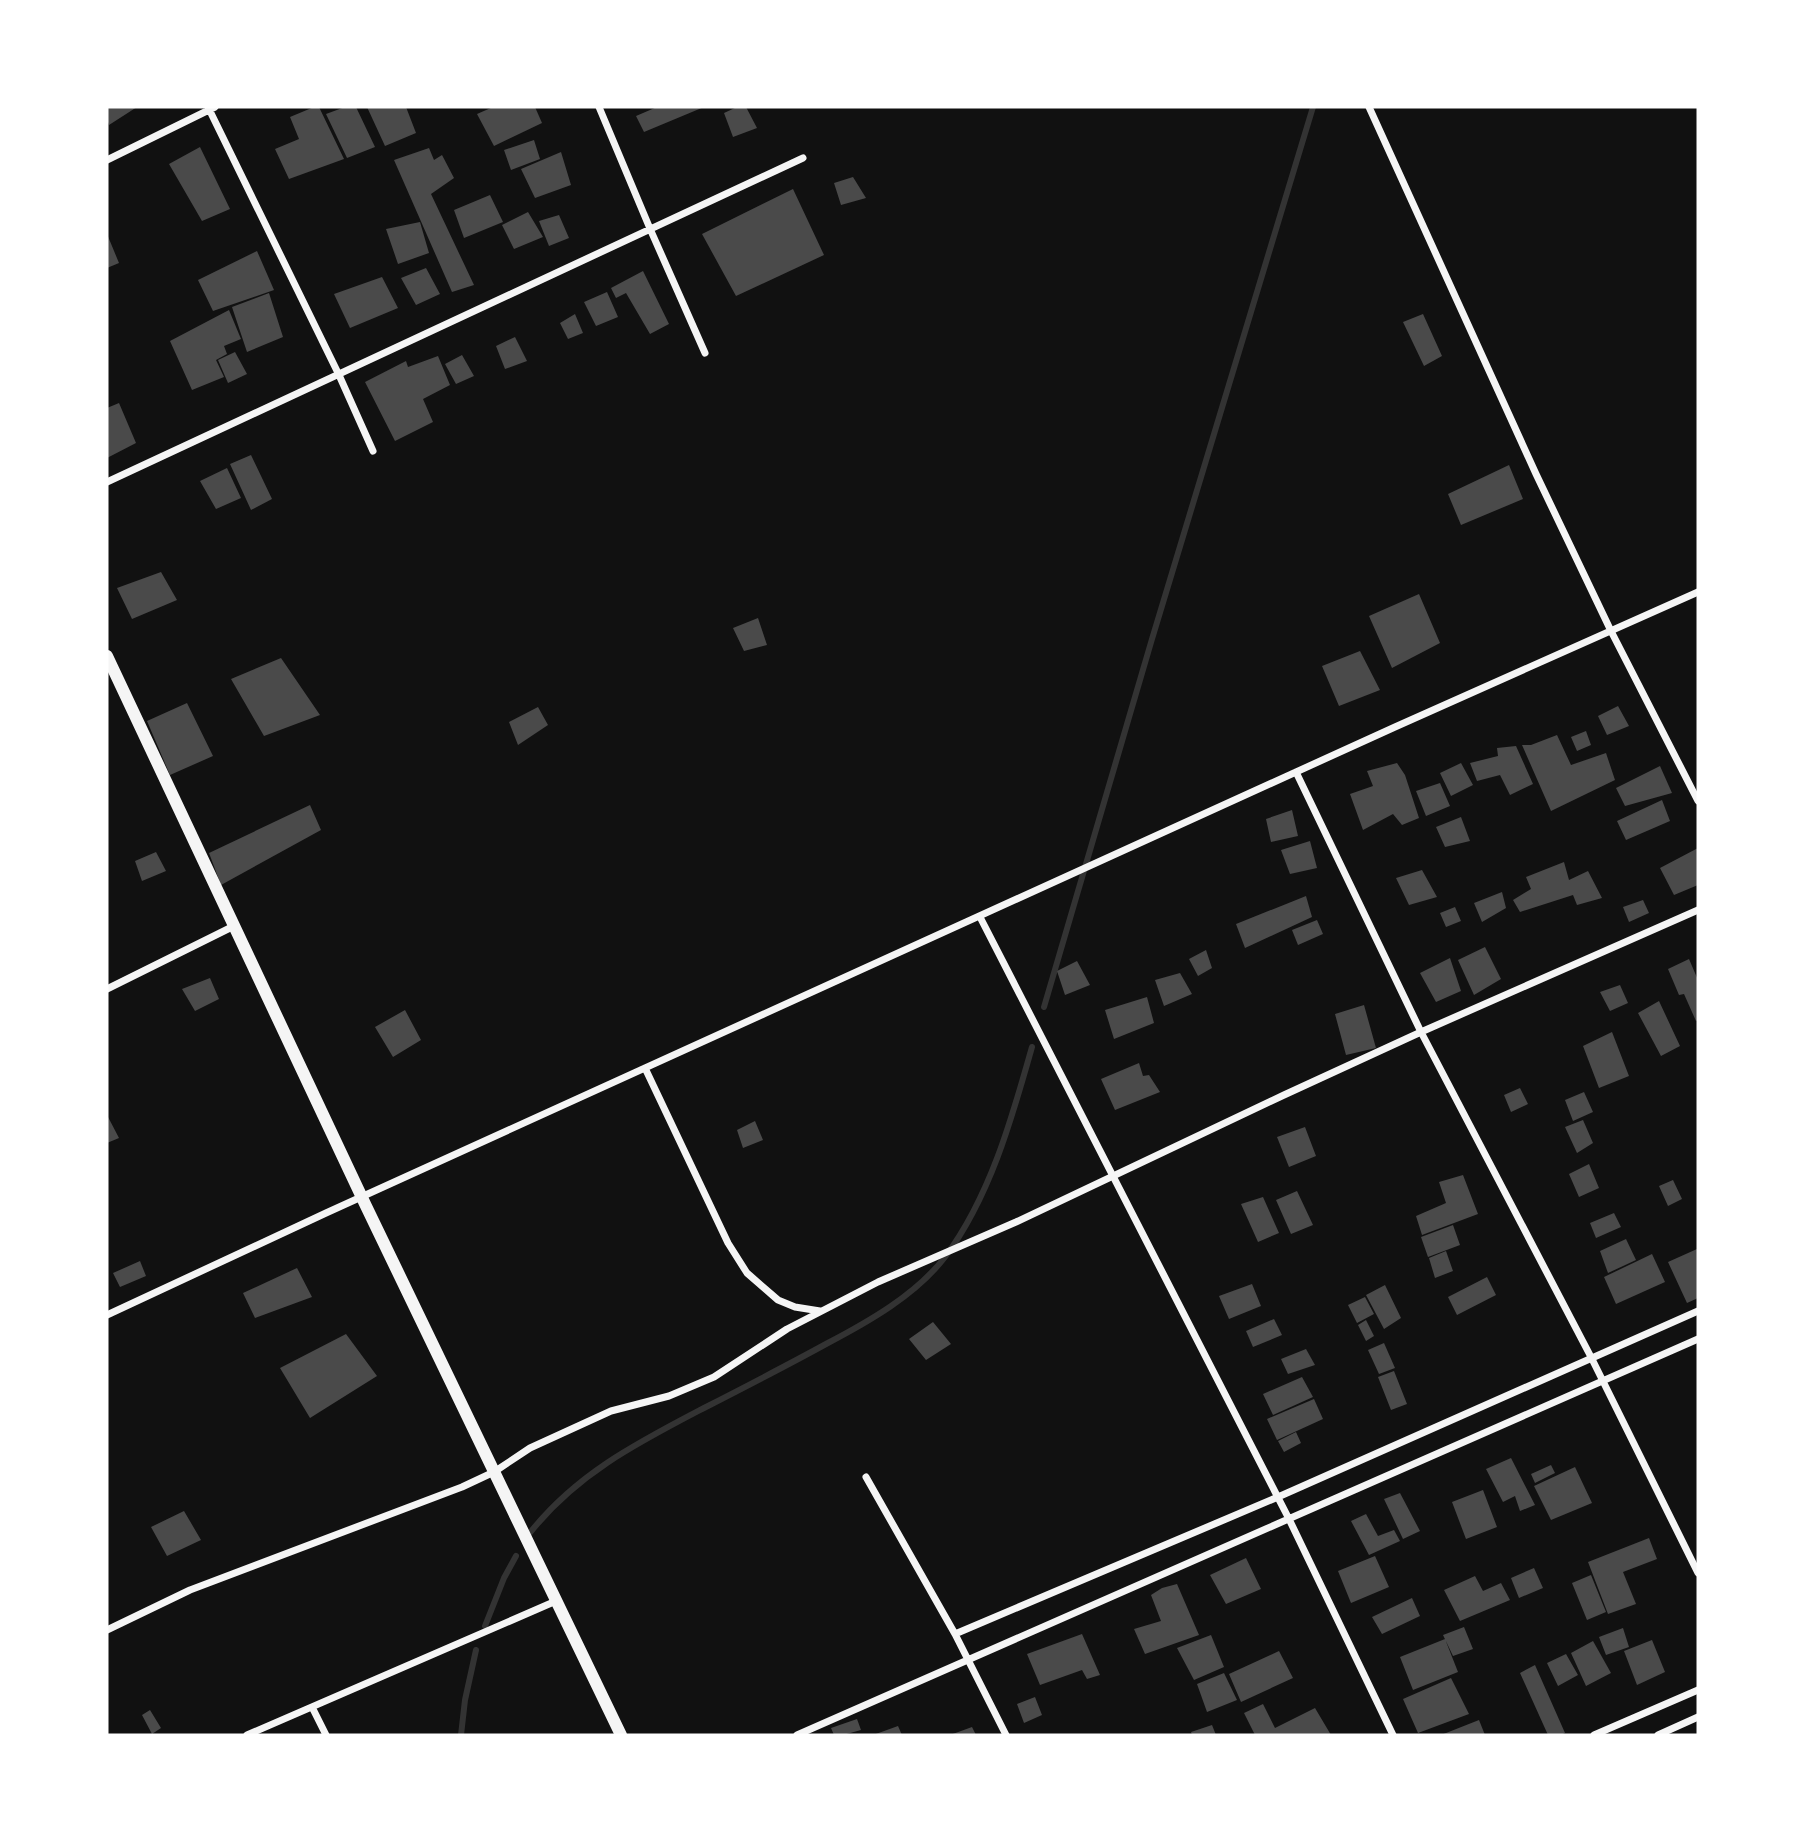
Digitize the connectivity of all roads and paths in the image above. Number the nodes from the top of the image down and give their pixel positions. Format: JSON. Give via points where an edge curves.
{"nodes":[{"id":1,"x":599,"y":107,"type":"edge"},
{"id":2,"x":1369,"y":107,"type":"edge"},
{"id":3,"x":210,"y":108,"type":"edge"},
{"id":4,"x":803,"y":158,"type":"dead end"},
{"id":5,"x":107,"y":160,"type":"edge"},
{"id":6,"x":650,"y":231,"type":"junction"},
{"id":7,"x":705,"y":353,"type":"dead end"},
{"id":8,"x":339,"y":375,"type":"junction"},
{"id":9,"x":373,"y":451,"type":"dead end"},
{"id":10,"x":107,"y":482,"type":"edge"},
{"id":11,"x":1698,"y":593,"type":"edge"},
{"id":12,"x":1611,"y":631,"type":"junction"},
{"id":13,"x":107,"y":656,"type":"edge"},
{"id":14,"x":1296,"y":772,"type":"junction"},
{"id":15,"x":1698,"y":801,"type":"edge"},
{"id":16,"x":1698,"y":910,"type":"edge"},
{"id":17,"x":979,"y":917,"type":"junction"},
{"id":18,"x":234,"y":926,"type":"junction"},
{"id":19,"x":107,"y":989,"type":"edge"},
{"id":20,"x":1421,"y":1032,"type":"junction"},
{"id":21,"x":645,"y":1068,"type":"junction"},
{"id":22,"x":1113,"y":1176,"type":"junction"},
{"id":23,"x":362,"y":1197,"type":"junction"},
{"id":24,"x":821,"y":1311,"type":"junction"},
{"id":25,"x":1698,"y":1311,"type":"edge"},
{"id":26,"x":107,"y":1315,"type":"edge"},
{"id":27,"x":1698,"y":1339,"type":"edge"},
{"id":28,"x":1591,"y":1357,"type":"junction"},
{"id":29,"x":1603,"y":1382,"type":"junction"},
{"id":30,"x":494,"y":1472,"type":"junction"},
{"id":31,"x":866,"y":1477,"type":"dead end"},
{"id":32,"x":1278,"y":1497,"type":"junction"},
{"id":33,"x":1289,"y":1519,"type":"junction"},
{"id":34,"x":1698,"y":1573,"type":"edge"},
{"id":35,"x":556,"y":1601,"type":"junction"},
{"id":36,"x":107,"y":1630,"type":"edge"},
{"id":37,"x":955,"y":1634,"type":"junction"},
{"id":38,"x":969,"y":1661,"type":"junction"},
{"id":39,"x":1698,"y":1690,"type":"edge"},
{"id":40,"x":312,"y":1707,"type":"junction"},
{"id":41,"x":1698,"y":1717,"type":"edge"},
{"id":42,"x":247,"y":1735,"type":"edge"},
{"id":43,"x":326,"y":1735,"type":"edge"},
{"id":44,"x":621,"y":1735,"type":"edge"},
{"id":45,"x":797,"y":1735,"type":"edge"},
{"id":46,"x":1006,"y":1735,"type":"edge"},
{"id":47,"x":1393,"y":1735,"type":"edge"},
{"id":48,"x":1594,"y":1735,"type":"edge"},
{"id":49,"x":1658,"y":1735,"type":"edge"}],
"edges":[{"from":1,"to":6,"type":"street"},
{"from":2,"to":12,"type":"street"},
{"from":3,"to":5,"type":"street"},
{"from":3,"to":8,"type":"street"},
{"from":4,"to":6,"type":"street"},
{"from":6,"to":7,"type":"street"},
{"from":6,"to":8,"type":"street"},
{"from":8,"to":9,"type":"street"},
{"from":8,"to":10,"type":"street"},
{"from":11,"to":12,"type":"street"},
{"from":12,"to":14,"type":"street"},
{"from":12,"to":15,"type":"street"},
{"from":13,"to":18,"type":"street"},
{"from":14,"to":17,"type":"street"},
{"from":14,"to":20,"type":"street"},
{"from":16,"to":20,"type":"street"},
{"from":17,"to":21,"type":"street"},
{"from":17,"to":22,"type":"street"},
{"from":18,"to":19,"type":"street"},
{"from":18,"to":23,"type":"street"},
{"from":20,"to":22,"type":"street"},
{"from":20,"to":28,"type":"street"},
{"from":21,"to":23,"type":"street"},
{"from":21,"to":24,"type":"street","via":[[728,1243],[747,1273],[778,1300]]},
{"from":22,"to":24,"type":"street"},
{"from":22,"to":32,"type":"street"},
{"from":23,"to":26,"type":"street"},
{"from":23,"to":30,"type":"street"},
{"from":24,"to":30,"type":"street","via":[[713,1377],[668,1396],[611,1411],[530,1448]]},
{"from":25,"to":28,"type":"street"},
{"from":27,"to":29,"type":"street"},
{"from":28,"to":29,"type":"street"},
{"from":28,"to":32,"type":"street"},
{"from":29,"to":33,"type":"street"},
{"from":29,"to":34,"type":"street"},
{"from":30,"to":35,"type":"street"},
{"from":30,"to":36,"type":"street","via":[[190,1590]]},
{"from":31,"to":37,"type":"street"},
{"from":32,"to":33,"type":"street"},
{"from":32,"to":37,"type":"street"},
{"from":33,"to":38,"type":"street"},
{"from":33,"to":47,"type":"street"},
{"from":35,"to":40,"type":"street"},
{"from":35,"to":44,"type":"street"},
{"from":37,"to":38,"type":"street"},
{"from":38,"to":45,"type":"street"},
{"from":38,"to":46,"type":"street"},
{"from":39,"to":48,"type":"street"},
{"from":40,"to":42,"type":"street"},
{"from":40,"to":43,"type":"street"},
{"from":41,"to":49,"type":"street"}]}
